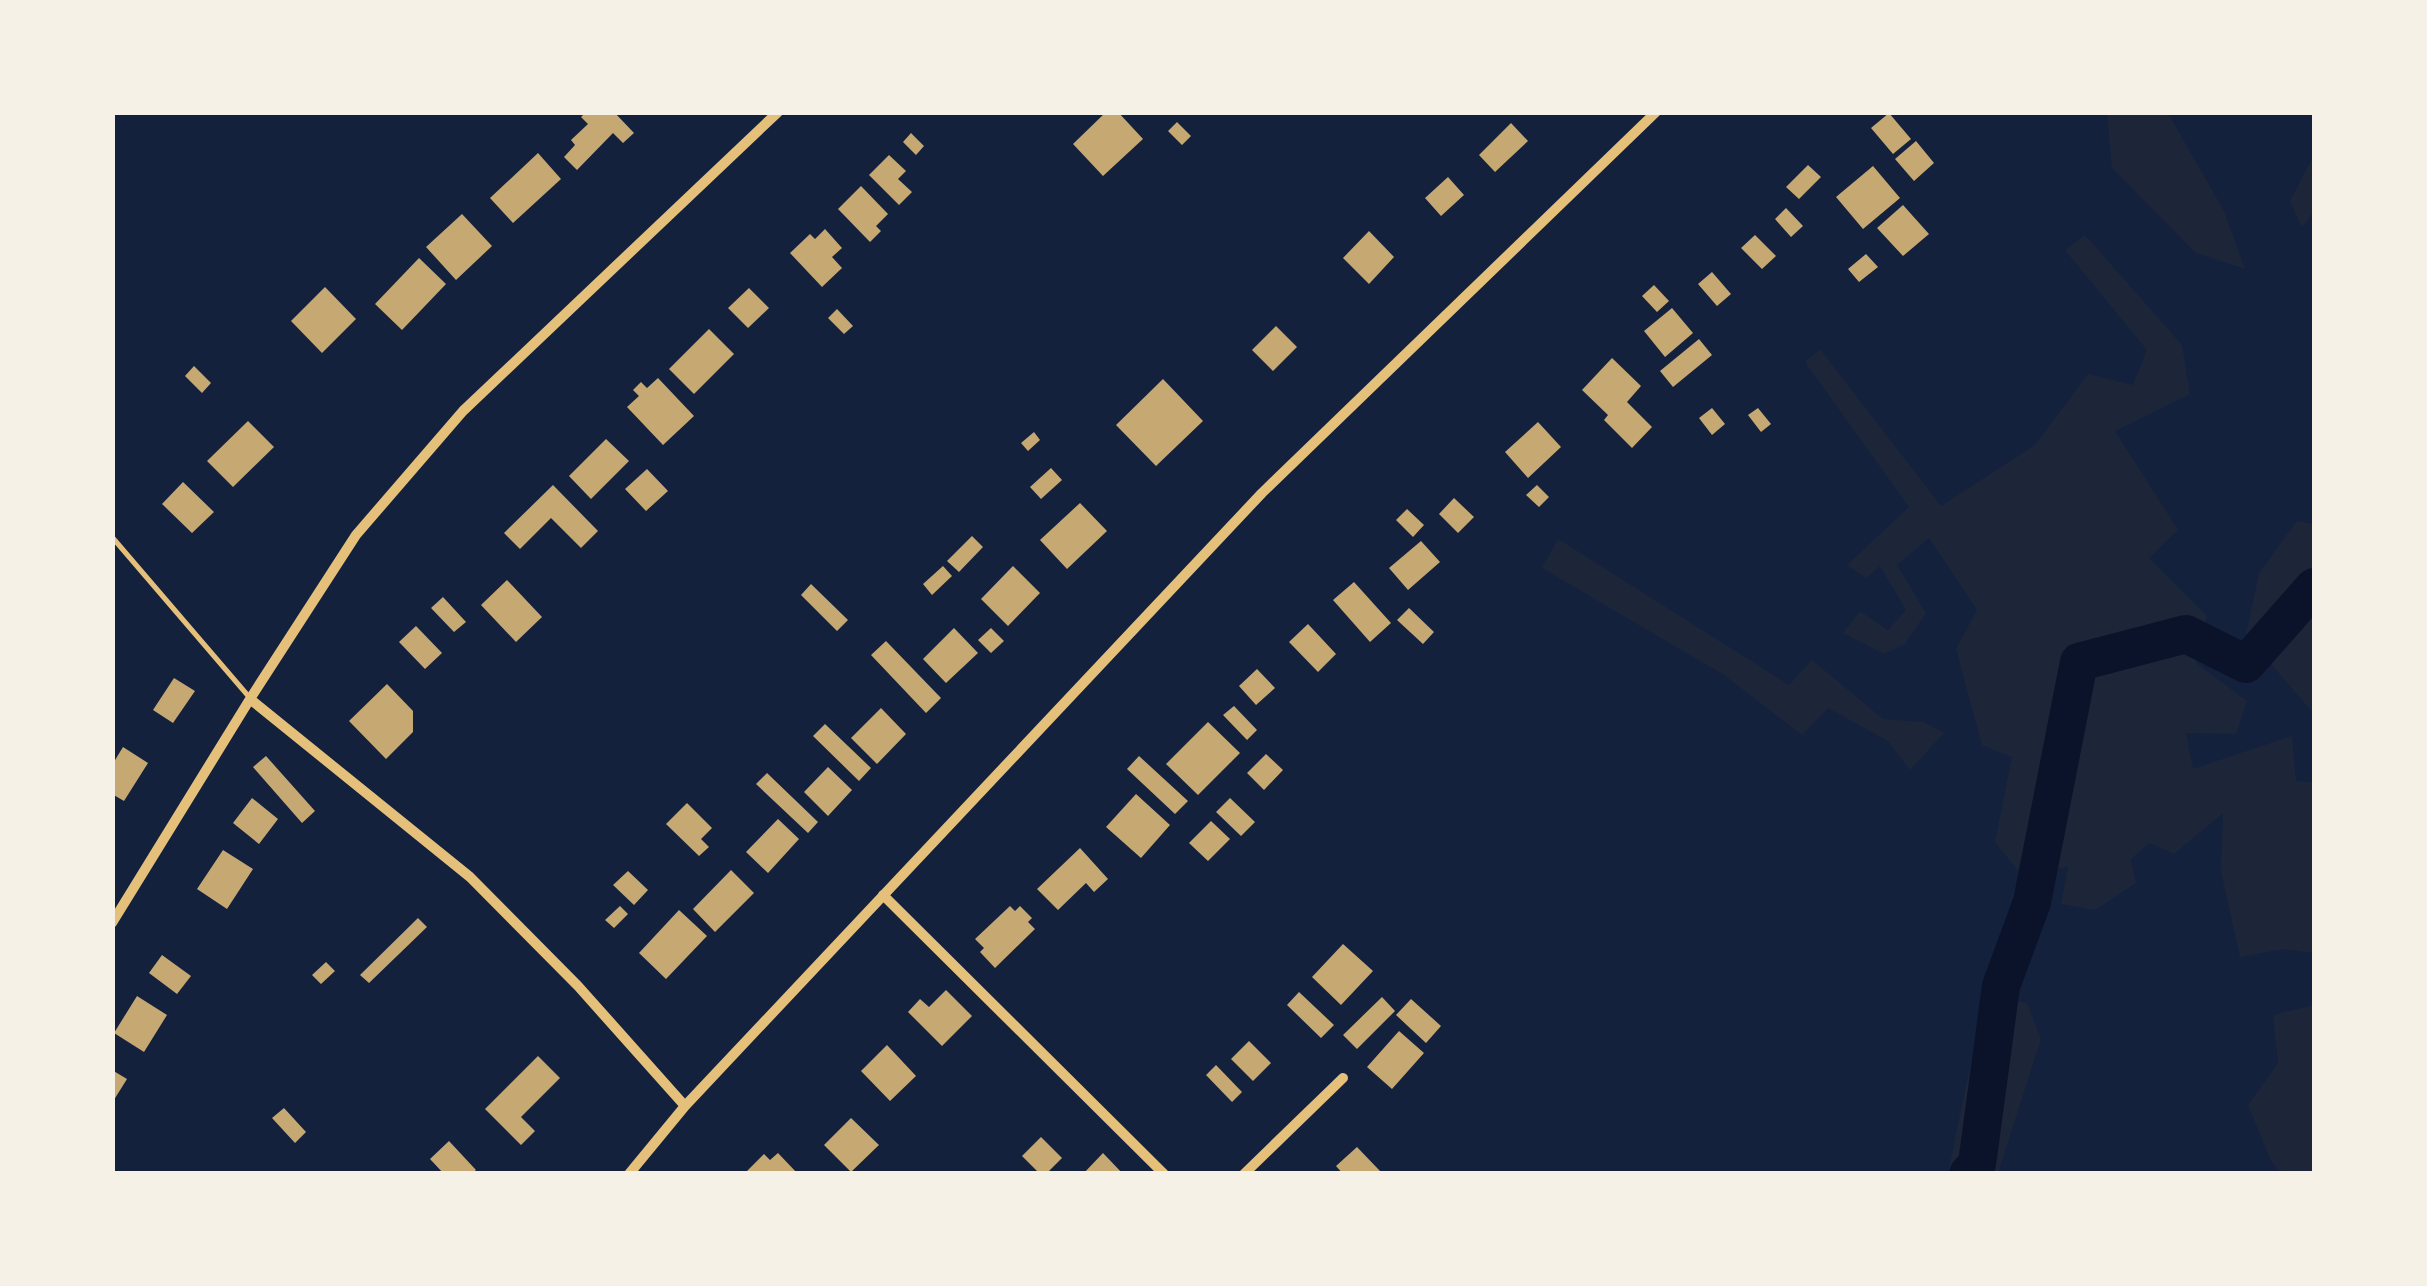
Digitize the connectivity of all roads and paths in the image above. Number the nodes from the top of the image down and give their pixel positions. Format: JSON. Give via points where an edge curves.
{"nodes":[{"id":1,"x":778,"y":112,"type":"edge"},
{"id":2,"x":1656,"y":112,"type":"edge"},
{"id":3,"x":112,"y":537,"type":"edge"},
{"id":4,"x":250,"y":699,"type":"junction"},
{"id":5,"x":883,"y":896,"type":"junction"},
{"id":6,"x":112,"y":923,"type":"edge"},
{"id":7,"x":1343,"y":1078,"type":"dead end"},
{"id":8,"x":686,"y":1106,"type":"junction"},
{"id":9,"x":629,"y":1174,"type":"edge"},
{"id":10,"x":1164,"y":1174,"type":"edge"},
{"id":11,"x":1244,"y":1174,"type":"edge"}],
"edges":[{"from":1,"to":4,"type":"street","via":[[463,411],[356,535]]},
{"from":2,"to":5,"type":"street","via":[[1262,493]]},
{"from":3,"to":4,"type":"lane"},
{"from":4,"to":6,"type":"street"},
{"from":4,"to":8,"type":"street","via":[[470,877]]},
{"from":5,"to":8,"type":"street"},
{"from":5,"to":10,"type":"street"},
{"from":7,"to":11,"type":"street"},
{"from":8,"to":9,"type":"street"}]}
